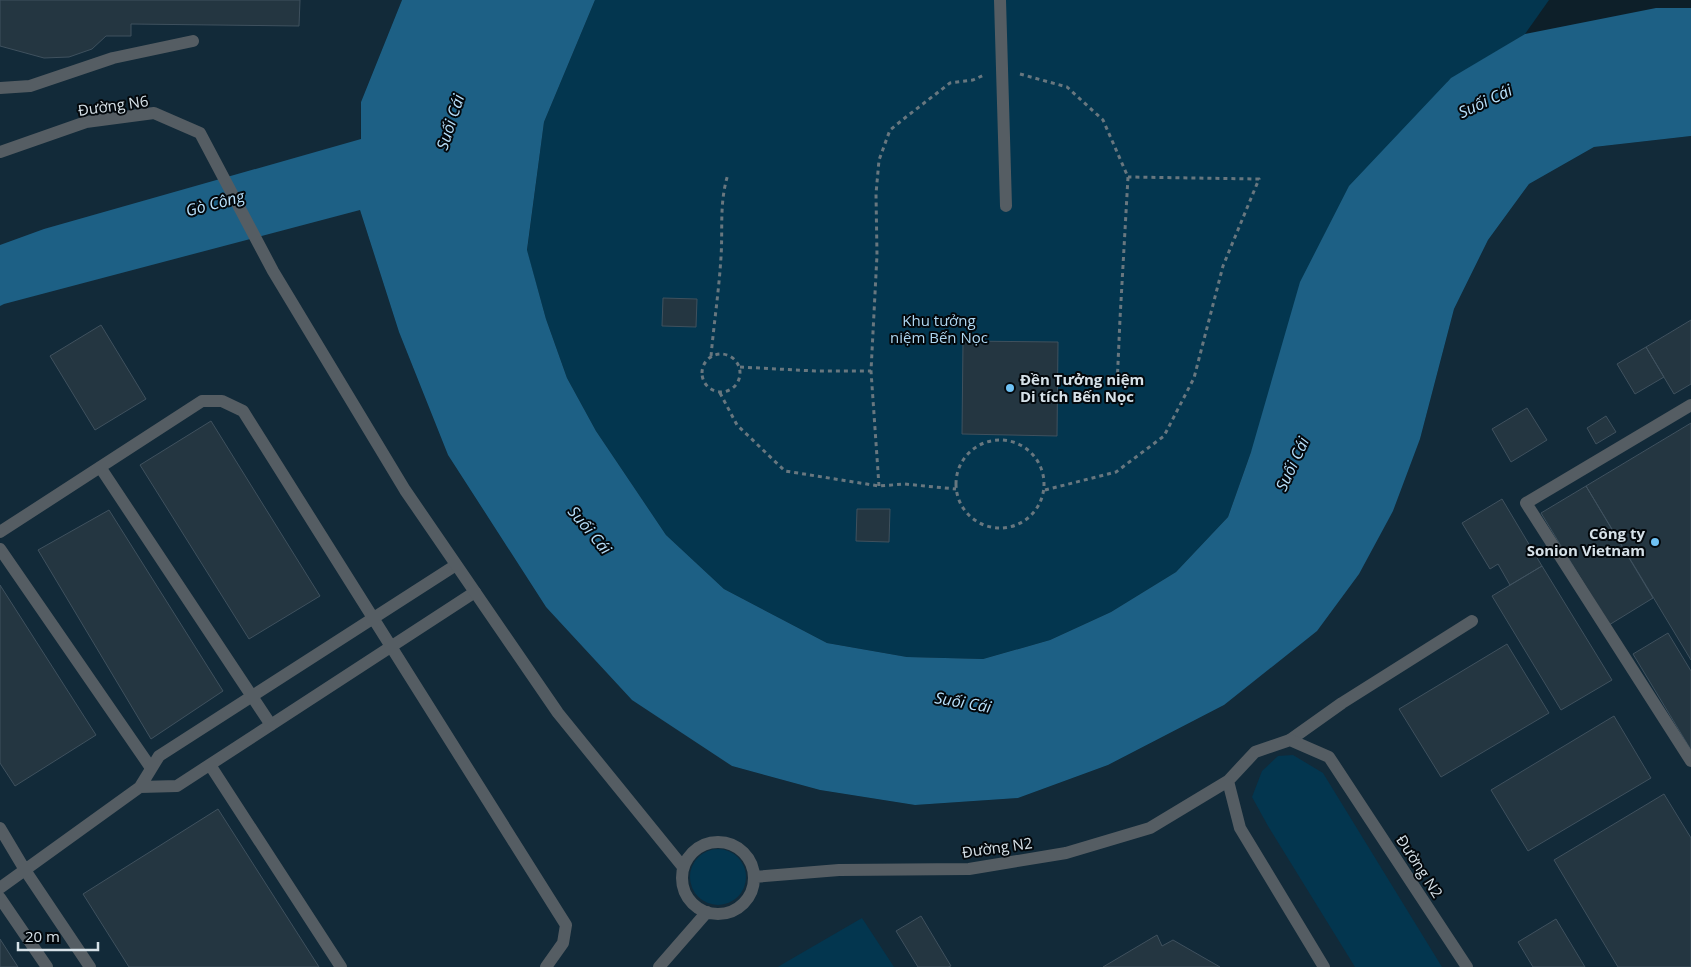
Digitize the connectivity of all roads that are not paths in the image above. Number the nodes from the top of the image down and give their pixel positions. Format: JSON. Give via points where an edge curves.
{"nodes":[{"id":1,"x":1000,"y":0,"type":"edge"},
{"id":2,"x":193,"y":41,"type":"dead end"},
{"id":3,"x":0,"y":88,"type":"edge"},
{"id":4,"x":0,"y":152,"type":"edge"},
{"id":5,"x":1006,"y":206,"type":"dead end"},
{"id":6,"x":1691,"y":405,"type":"edge"},
{"id":7,"x":100,"y":467,"type":"junction"},
{"id":8,"x":0,"y":532,"type":"edge"},
{"id":9,"x":0,"y":549,"type":"edge"},
{"id":10,"x":456,"y":564,"type":"junction"},
{"id":11,"x":475,"y":592,"type":"junction"},
{"id":12,"x":373,"y":617,"type":"junction"},
{"id":13,"x":1472,"y":621,"type":"dead end"},
{"id":14,"x":391,"y":646,"type":"junction"},
{"id":15,"x":251,"y":696,"type":"junction"},
{"id":16,"x":271,"y":725,"type":"junction"},
{"id":17,"x":1290,"y":740,"type":"junction"},
{"id":18,"x":1691,"y":761,"type":"edge"},
{"id":19,"x":210,"y":764,"type":"junction"},
{"id":20,"x":151,"y":768,"type":"junction"},
{"id":21,"x":1228,"y":781,"type":"junction"},
{"id":22,"x":140,"y":787,"type":"junction"},
{"id":23,"x":0,"y":828,"type":"edge"},
{"id":24,"x":684,"y":867,"type":"junction"},
{"id":25,"x":26,"y":870,"type":"junction"},
{"id":26,"x":754,"y":877,"type":"junction"},
{"id":27,"x":0,"y":888,"type":"edge"},
{"id":28,"x":0,"y":898,"type":"edge"},
{"id":29,"x":707,"y":912,"type":"junction"},
{"id":30,"x":47,"y":967,"type":"edge"},
{"id":31,"x":90,"y":967,"type":"edge"},
{"id":32,"x":341,"y":967,"type":"edge"},
{"id":33,"x":546,"y":967,"type":"edge"},
{"id":34,"x":659,"y":967,"type":"edge"},
{"id":35,"x":1324,"y":967,"type":"edge"},
{"id":36,"x":1467,"y":967,"type":"edge"}],
"edges":[{"from":1,"to":5,"type":"street"},
{"from":2,"to":3,"type":"street","via":[[113,58],[30,86]]},
{"from":4,"to":10,"type":"street","name":"Đường N6","via":[[86,122],[154,113],[200,133],[273,271],[405,490]]},
{"from":6,"to":18,"type":"street","via":[[1526,503]]},
{"from":7,"to":8,"type":"street"},
{"from":7,"to":12,"type":"street","via":[[202,401],[222,401],[243,411]]},
{"from":7,"to":15,"type":"street"},
{"from":9,"to":20,"type":"street"},
{"from":10,"to":11,"type":"street"},
{"from":10,"to":12,"type":"street"},
{"from":11,"to":14,"type":"street"},
{"from":11,"to":24,"type":"street","via":[[558,713]]},
{"from":12,"to":14,"type":"street"},
{"from":12,"to":15,"type":"street"},
{"from":13,"to":17,"type":"street","via":[[1342,703]]},
{"from":14,"to":16,"type":"street"},
{"from":14,"to":33,"type":"street","via":[[566,925],[562,943]]},
{"from":15,"to":16,"type":"street"},
{"from":15,"to":20,"type":"street","via":[[159,756]]},
{"from":16,"to":19,"type":"street"},
{"from":17,"to":21,"type":"street","name":"Đường N2","via":[[1255,752]]},
{"from":17,"to":36,"type":"street","name":"Đường N2","via":[[1329,757]]},
{"from":19,"to":22,"type":"street","via":[[177,786]]},
{"from":19,"to":32,"type":"street"},
{"from":20,"to":22,"type":"street"},
{"from":21,"to":26,"type":"street","name":"Đường N2","via":[[1150,828],[1066,853],[969,869],[839,870]]},
{"from":21,"to":35,"type":"street","via":[[1240,828]]},
{"from":22,"to":25,"type":"street"},
{"from":23,"to":25,"type":"street"},
{"from":24,"to":26,"type":"street","via":[[689,856],[699,847],[723,842],[745,854],[752,864]]},
{"from":24,"to":29,"type":"street","via":[[682,878],[689,899]]},
{"from":25,"to":27,"type":"street"},
{"from":25,"to":31,"type":"street"},
{"from":26,"to":29,"type":"street","via":[[750,896],[744,904],[727,913]]},
{"from":28,"to":30,"type":"street"},
{"from":29,"to":34,"type":"street"}]}
